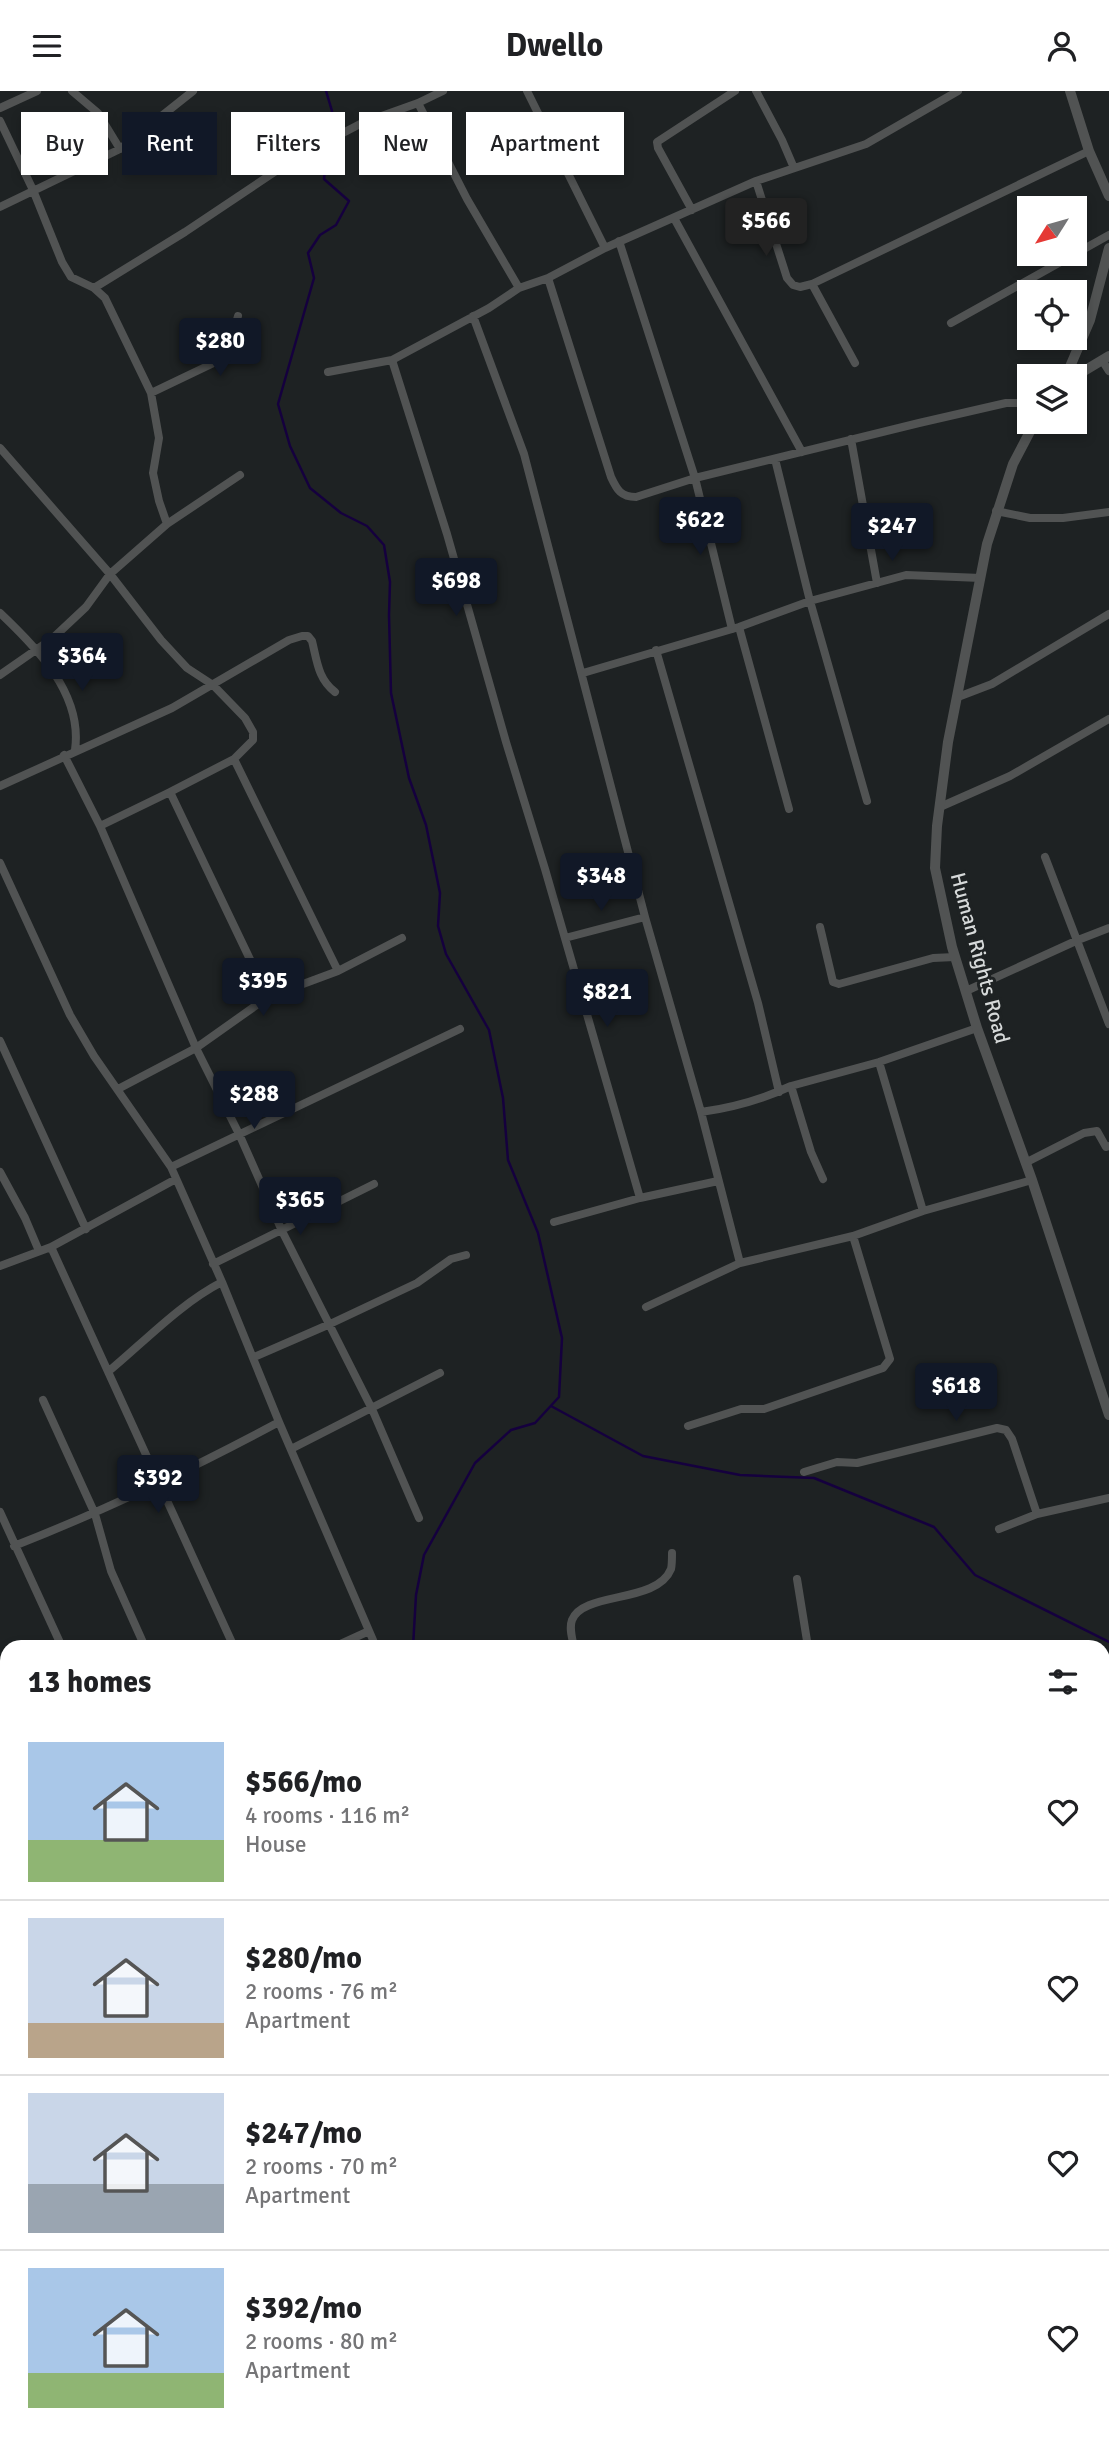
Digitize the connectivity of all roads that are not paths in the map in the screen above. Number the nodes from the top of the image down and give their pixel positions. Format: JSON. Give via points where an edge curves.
{"nodes":[{"id":1,"x":37,"y":91,"type":"edge"},
{"id":2,"x":72,"y":91,"type":"edge"},
{"id":3,"x":193,"y":91,"type":"edge"},
{"id":4,"x":443,"y":91,"type":"edge"},
{"id":5,"x":527,"y":91,"type":"edge"},
{"id":6,"x":735,"y":91,"type":"edge"},
{"id":7,"x":756,"y":91,"type":"edge"},
{"id":8,"x":958,"y":91,"type":"edge"},
{"id":9,"x":1070,"y":91,"type":"edge"},
{"id":10,"x":418,"y":103,"type":"junction"},
{"id":11,"x":0,"y":108,"type":"edge"},
{"id":12,"x":0,"y":121,"type":"edge"},
{"id":13,"x":120,"y":149,"type":"junction"},
{"id":14,"x":1089,"y":151,"type":"junction"},
{"id":15,"x":794,"y":168,"type":"junction"},
{"id":16,"x":756,"y":181,"type":"junction"},
{"id":17,"x":33,"y":190,"type":"junction"},
{"id":18,"x":1109,"y":196,"type":"edge"},
{"id":19,"x":0,"y":207,"type":"edge"},
{"id":20,"x":692,"y":210,"type":"junction"},
{"id":21,"x":674,"y":218,"type":"junction"},
{"id":22,"x":1109,"y":235,"type":"edge"},
{"id":23,"x":619,"y":241,"type":"junction"},
{"id":24,"x":605,"y":248,"type":"junction"},
{"id":25,"x":1109,"y":249,"type":"edge"},
{"id":26,"x":548,"y":278,"type":"junction"},
{"id":27,"x":812,"y":283,"type":"junction"},
{"id":28,"x":94,"y":288,"type":"junction"},
{"id":29,"x":519,"y":288,"type":"junction"},
{"id":30,"x":238,"y":316,"type":"dead end"},
{"id":31,"x":473,"y":316,"type":"junction"},
{"id":32,"x":951,"y":323,"type":"dead end"},
{"id":33,"x":1106,"y":358,"type":"edge"},
{"id":34,"x":392,"y":360,"type":"junction"},
{"id":35,"x":855,"y":363,"type":"dead end"},
{"id":36,"x":1071,"y":364,"type":"edge"},
{"id":37,"x":1087,"y":369,"type":"edge"},
{"id":38,"x":1109,"y":371,"type":"edge"},
{"id":39,"x":328,"y":372,"type":"dead end"},
{"id":40,"x":151,"y":393,"type":"junction"},
{"id":41,"x":1017,"y":403,"type":"edge"},
{"id":42,"x":1029,"y":434,"type":"edge"},
{"id":43,"x":851,"y":439,"type":"junction"},
{"id":44,"x":0,"y":448,"type":"edge"},
{"id":45,"x":802,"y":451,"type":"junction"},
{"id":46,"x":775,"y":459,"type":"junction"},
{"id":47,"x":240,"y":475,"type":"dead end"},
{"id":48,"x":695,"y":478,"type":"junction"},
{"id":49,"x":996,"y":511,"type":"junction"},
{"id":50,"x":1109,"y":512,"type":"edge"},
{"id":51,"x":167,"y":524,"type":"junction"},
{"id":52,"x":110,"y":574,"type":"junction"},
{"id":53,"x":981,"y":578,"type":"junction"},
{"id":54,"x":877,"y":583,"type":"junction"},
{"id":55,"x":810,"y":601,"type":"junction"},
{"id":56,"x":0,"y":613,"type":"edge"},
{"id":57,"x":1109,"y":614,"type":"edge"},
{"id":58,"x":736,"y":628,"type":"junction"},
{"id":59,"x":38,"y":650,"type":"junction"},
{"id":60,"x":656,"y":650,"type":"junction"},
{"id":61,"x":583,"y":673,"type":"junction"},
{"id":62,"x":0,"y":674,"type":"edge"},
{"id":63,"x":213,"y":685,"type":"junction"},
{"id":64,"x":335,"y":692,"type":"dead end"},
{"id":65,"x":958,"y":697,"type":"junction"},
{"id":66,"x":1109,"y":719,"type":"edge"},
{"id":67,"x":75,"y":750,"type":"junction"},
{"id":68,"x":64,"y":755,"type":"junction"},
{"id":69,"x":234,"y":759,"type":"junction"},
{"id":70,"x":0,"y":786,"type":"edge"},
{"id":71,"x":170,"y":792,"type":"junction"},
{"id":72,"x":867,"y":801,"type":"dead end"},
{"id":73,"x":940,"y":807,"type":"junction"},
{"id":74,"x":789,"y":809,"type":"dead end"},
{"id":75,"x":100,"y":826,"type":"junction"},
{"id":76,"x":1045,"y":857,"type":"dead end"},
{"id":77,"x":0,"y":863,"type":"edge"},
{"id":78,"x":645,"y":917,"type":"junction"},
{"id":79,"x":820,"y":926,"type":"dead end"},
{"id":80,"x":1109,"y":928,"type":"edge"},
{"id":81,"x":402,"y":938,"type":"dead end"},
{"id":82,"x":565,"y":938,"type":"junction"},
{"id":83,"x":1078,"y":940,"type":"junction"},
{"id":84,"x":955,"y":957,"type":"junction"},
{"id":85,"x":338,"y":971,"type":"junction"},
{"id":86,"x":966,"y":991,"type":"junction"},
{"id":87,"x":268,"y":997,"type":"junction"},
{"id":88,"x":1109,"y":1024,"type":"edge"},
{"id":89,"x":460,"y":1028,"type":"dead end"},
{"id":90,"x":977,"y":1028,"type":"junction"},
{"id":91,"x":0,"y":1041,"type":"edge"},
{"id":92,"x":196,"y":1048,"type":"junction"},
{"id":93,"x":880,"y":1062,"type":"junction"},
{"id":94,"x":791,"y":1086,"type":"junction"},
{"id":95,"x":118,"y":1089,"type":"junction"},
{"id":96,"x":779,"y":1091,"type":"junction"},
{"id":97,"x":701,"y":1112,"type":"junction"},
{"id":98,"x":240,"y":1136,"type":"junction"},
{"id":99,"x":1108,"y":1148,"type":"edge"},
{"id":100,"x":1025,"y":1163,"type":"junction"},
{"id":101,"x":171,"y":1167,"type":"junction"},
{"id":102,"x":0,"y":1172,"type":"edge"},
{"id":103,"x":176,"y":1179,"type":"junction"},
{"id":104,"x":823,"y":1179,"type":"dead end"},
{"id":105,"x":1032,"y":1180,"type":"junction"},
{"id":106,"x":718,"y":1181,"type":"junction"},
{"id":107,"x":374,"y":1184,"type":"dead end"},
{"id":108,"x":640,"y":1198,"type":"junction"},
{"id":109,"x":923,"y":1211,"type":"junction"},
{"id":110,"x":554,"y":1222,"type":"dead end"},
{"id":111,"x":86,"y":1229,"type":"junction"},
{"id":112,"x":282,"y":1231,"type":"junction"},
{"id":113,"x":853,"y":1235,"type":"junction"},
{"id":114,"x":51,"y":1247,"type":"junction"},
{"id":115,"x":39,"y":1251,"type":"junction"},
{"id":116,"x":466,"y":1255,"type":"dead end"},
{"id":117,"x":740,"y":1262,"type":"junction"},
{"id":118,"x":213,"y":1264,"type":"junction"},
{"id":119,"x":0,"y":1266,"type":"edge"},
{"id":120,"x":222,"y":1282,"type":"junction"},
{"id":121,"x":646,"y":1307,"type":"dead end"},
{"id":122,"x":330,"y":1324,"type":"junction"},
{"id":123,"x":254,"y":1357,"type":"junction"},
{"id":124,"x":109,"y":1371,"type":"junction"},
{"id":125,"x":440,"y":1373,"type":"dead end"},
{"id":126,"x":1105,"y":1389,"type":"edge"},
{"id":127,"x":43,"y":1400,"type":"dead end"},
{"id":128,"x":372,"y":1409,"type":"junction"},
{"id":129,"x":1109,"y":1415,"type":"edge"},
{"id":130,"x":279,"y":1422,"type":"junction"},
{"id":131,"x":688,"y":1426,"type":"dead end"},
{"id":132,"x":291,"y":1449,"type":"junction"},
{"id":133,"x":804,"y":1472,"type":"dead end"},
{"id":134,"x":160,"y":1483,"type":"junction"},
{"id":135,"x":1109,"y":1498,"type":"edge"},
{"id":136,"x":0,"y":1511,"type":"edge"},
{"id":137,"x":94,"y":1514,"type":"junction"},
{"id":138,"x":1037,"y":1514,"type":"junction"},
{"id":139,"x":419,"y":1518,"type":"dead end"},
{"id":140,"x":999,"y":1529,"type":"dead end"},
{"id":141,"x":15,"y":1546,"type":"junction"},
{"id":142,"x":672,"y":1553,"type":"dead end"},
{"id":143,"x":797,"y":1579,"type":"dead end"},
{"id":144,"x":369,"y":1631,"type":"junction"},
{"id":145,"x":59,"y":1640,"type":"edge"},
{"id":146,"x":142,"y":1640,"type":"edge"},
{"id":147,"x":231,"y":1640,"type":"edge"},
{"id":148,"x":349,"y":1640,"type":"edge"},
{"id":149,"x":373,"y":1640,"type":"edge"},
{"id":150,"x":573,"y":1640,"type":"edge"},
{"id":151,"x":807,"y":1640,"type":"edge"}],
"edges":[{"from":1,"to":11,"type":"street"},
{"from":2,"to":13,"type":"street","via":[[98,113]]},
{"from":3,"to":13,"type":"street"},
{"from":4,"to":10,"type":"street"},
{"from":5,"to":24,"type":"street"},
{"from":6,"to":20,"type":"street","via":[[657,142]]},
{"from":7,"to":15,"type":"street"},
{"from":8,"to":15,"type":"street","via":[[866,144]]},
{"from":9,"to":14,"type":"street"},
{"from":10,"to":28,"type":"street","via":[[362,123],[297,157]]},
{"from":10,"to":29,"type":"street"},
{"from":12,"to":17,"type":"street"},
{"from":13,"to":17,"type":"street"},
{"from":14,"to":18,"type":"street"},
{"from":14,"to":27,"type":"street"},
{"from":15,"to":16,"type":"street"},
{"from":16,"to":20,"type":"street"},
{"from":16,"to":27,"type":"street","via":[[787,278],[800,287]]},
{"from":17,"to":19,"type":"street"},
{"from":17,"to":28,"type":"street","via":[[66,270]]},
{"from":20,"to":21,"type":"street"},
{"from":21,"to":23,"type":"street"},
{"from":21,"to":45,"type":"street"},
{"from":22,"to":32,"type":"street"},
{"from":23,"to":24,"type":"street"},
{"from":23,"to":48,"type":"street"},
{"from":24,"to":26,"type":"street"},
{"from":25,"to":36,"type":"street","via":[[1090,320]]},
{"from":26,"to":29,"type":"street"},
{"from":26,"to":48,"type":"street","via":[[618,491],[636,497]]},
{"from":27,"to":35,"type":"street"},
{"from":28,"to":40,"type":"street","via":[[105,298]]},
{"from":29,"to":31,"type":"street"},
{"from":30,"to":40,"type":"street","via":[[222,359]]},
{"from":31,"to":34,"type":"street"},
{"from":31,"to":61,"type":"street","via":[[524,454]]},
{"from":33,"to":37,"type":"street"},
{"from":33,"to":38,"type":"street"},
{"from":34,"to":39,"type":"street"},
{"from":34,"to":82,"type":"street"},
{"from":40,"to":51,"type":"street","via":[[159,438],[153,473]]},
{"from":41,"to":43,"type":"street"},
{"from":42,"to":49,"type":"street","name":"Human Rights Road"},
{"from":43,"to":45,"type":"street"},
{"from":43,"to":54,"type":"street"},
{"from":44,"to":52,"type":"street"},
{"from":45,"to":46,"type":"street"},
{"from":46,"to":48,"type":"street"},
{"from":46,"to":55,"type":"street"},
{"from":47,"to":51,"type":"street"},
{"from":48,"to":58,"type":"street"},
{"from":49,"to":50,"type":"street","via":[[1030,518]]},
{"from":49,"to":53,"type":"street","name":"Human Rights Road"},
{"from":51,"to":52,"type":"street"},
{"from":52,"to":59,"type":"street","via":[[86,607]]},
{"from":52,"to":63,"type":"street","via":[[161,640]]},
{"from":53,"to":54,"type":"street","via":[[906,575]]},
{"from":53,"to":65,"type":"street","name":"Human Rights Road"},
{"from":54,"to":55,"type":"street"},
{"from":55,"to":58,"type":"street"},
{"from":55,"to":72,"type":"street"},
{"from":56,"to":59,"type":"street"},
{"from":57,"to":65,"type":"street","via":[[992,684]]},
{"from":58,"to":60,"type":"street"},
{"from":58,"to":74,"type":"street"},
{"from":59,"to":62,"type":"street"},
{"from":59,"to":67,"type":"street","via":[[71,702]]},
{"from":60,"to":61,"type":"street"},
{"from":60,"to":96,"type":"street"},
{"from":61,"to":78,"type":"street"},
{"from":63,"to":64,"type":"street","via":[[289,640],[308,636],[320,676]]},
{"from":63,"to":67,"type":"street"},
{"from":63,"to":69,"type":"street","via":[[246,718],[253,733],[253,740]]},
{"from":65,"to":73,"type":"street","name":"Human Rights Road"},
{"from":66,"to":73,"type":"street","via":[[1010,776]]},
{"from":67,"to":68,"type":"street"},
{"from":68,"to":70,"type":"street"},
{"from":68,"to":75,"type":"street"},
{"from":69,"to":71,"type":"street"},
{"from":69,"to":85,"type":"street"},
{"from":71,"to":75,"type":"street"},
{"from":71,"to":87,"type":"street"},
{"from":73,"to":84,"type":"street","name":"Human Rights Road","via":[[935,868]]},
{"from":75,"to":92,"type":"street"},
{"from":76,"to":83,"type":"street"},
{"from":77,"to":95,"type":"street","via":[[70,1015]]},
{"from":78,"to":82,"type":"street"},
{"from":78,"to":97,"type":"street"},
{"from":79,"to":84,"type":"street","via":[[833,982],[839,984],[933,958]]},
{"from":80,"to":83,"type":"street"},
{"from":81,"to":85,"type":"street"},
{"from":82,"to":108,"type":"street"},
{"from":83,"to":86,"type":"street"},
{"from":83,"to":88,"type":"street"},
{"from":84,"to":86,"type":"street","name":"Human Rights Road"},
{"from":85,"to":87,"type":"street"},
{"from":86,"to":90,"type":"street","name":"Human Rights Road"},
{"from":87,"to":92,"type":"street"},
{"from":89,"to":98,"type":"street"},
{"from":90,"to":93,"type":"street"},
{"from":90,"to":100,"type":"street","name":"Human Rights Road"},
{"from":91,"to":111,"type":"street"},
{"from":92,"to":95,"type":"street"},
{"from":92,"to":98,"type":"street"},
{"from":93,"to":94,"type":"street"},
{"from":93,"to":109,"type":"street"},
{"from":94,"to":96,"type":"street"},
{"from":94,"to":104,"type":"street"},
{"from":95,"to":101,"type":"street"},
{"from":96,"to":97,"type":"street"},
{"from":97,"to":106,"type":"street"},
{"from":98,"to":101,"type":"street"},
{"from":98,"to":112,"type":"street"},
{"from":99,"to":100,"type":"street","via":[[1097,1131],[1084,1133]]},
{"from":100,"to":105,"type":"street","name":"Human Rights Road"},
{"from":101,"to":103,"type":"street"},
{"from":102,"to":115,"type":"street"},
{"from":103,"to":111,"type":"street"},
{"from":103,"to":118,"type":"street"},
{"from":105,"to":109,"type":"street"},
{"from":105,"to":126,"type":"street","name":"Human Rights Road"},
{"from":106,"to":108,"type":"street"},
{"from":106,"to":117,"type":"street"},
{"from":107,"to":112,"type":"street"},
{"from":108,"to":110,"type":"street"},
{"from":109,"to":113,"type":"street"},
{"from":111,"to":114,"type":"street"},
{"from":112,"to":118,"type":"street"},
{"from":112,"to":122,"type":"street"},
{"from":113,"to":117,"type":"street"},
{"from":113,"to":131,"type":"street","via":[[888,1364],[764,1409],[741,1409]]},
{"from":114,"to":115,"type":"street"},
{"from":114,"to":124,"type":"street"},
{"from":115,"to":119,"type":"street"},
{"from":116,"to":122,"type":"street"},
{"from":117,"to":121,"type":"street"},
{"from":118,"to":120,"type":"street"},
{"from":120,"to":123,"type":"street"},
{"from":120,"to":124,"type":"street","via":[[149,1335]]},
{"from":122,"to":123,"type":"street"},
{"from":122,"to":128,"type":"street"},
{"from":123,"to":130,"type":"street"},
{"from":124,"to":134,"type":"street"},
{"from":125,"to":128,"type":"street"},
{"from":126,"to":129,"type":"street","name":"Human Rights Road"},
{"from":127,"to":137,"type":"street"},
{"from":128,"to":132,"type":"street"},
{"from":128,"to":139,"type":"street"},
{"from":130,"to":132,"type":"street"},
{"from":130,"to":134,"type":"street"},
{"from":132,"to":144,"type":"street"},
{"from":133,"to":138,"type":"street","via":[[997,1428],[1006,1430],[1012,1439]]},
{"from":134,"to":137,"type":"street"},
{"from":134,"to":147,"type":"street"},
{"from":135,"to":138,"type":"street"},
{"from":136,"to":141,"type":"street"},
{"from":137,"to":141,"type":"street"},
{"from":137,"to":146,"type":"street","via":[[111,1571]]},
{"from":138,"to":140,"type":"street"},
{"from":141,"to":145,"type":"street"},
{"from":142,"to":150,"type":"street","via":[[671,1569],[657,1583],[579,1610],[573,1619]]},
{"from":143,"to":151,"type":"street"},
{"from":144,"to":148,"type":"street"},
{"from":144,"to":149,"type":"street"}]}
